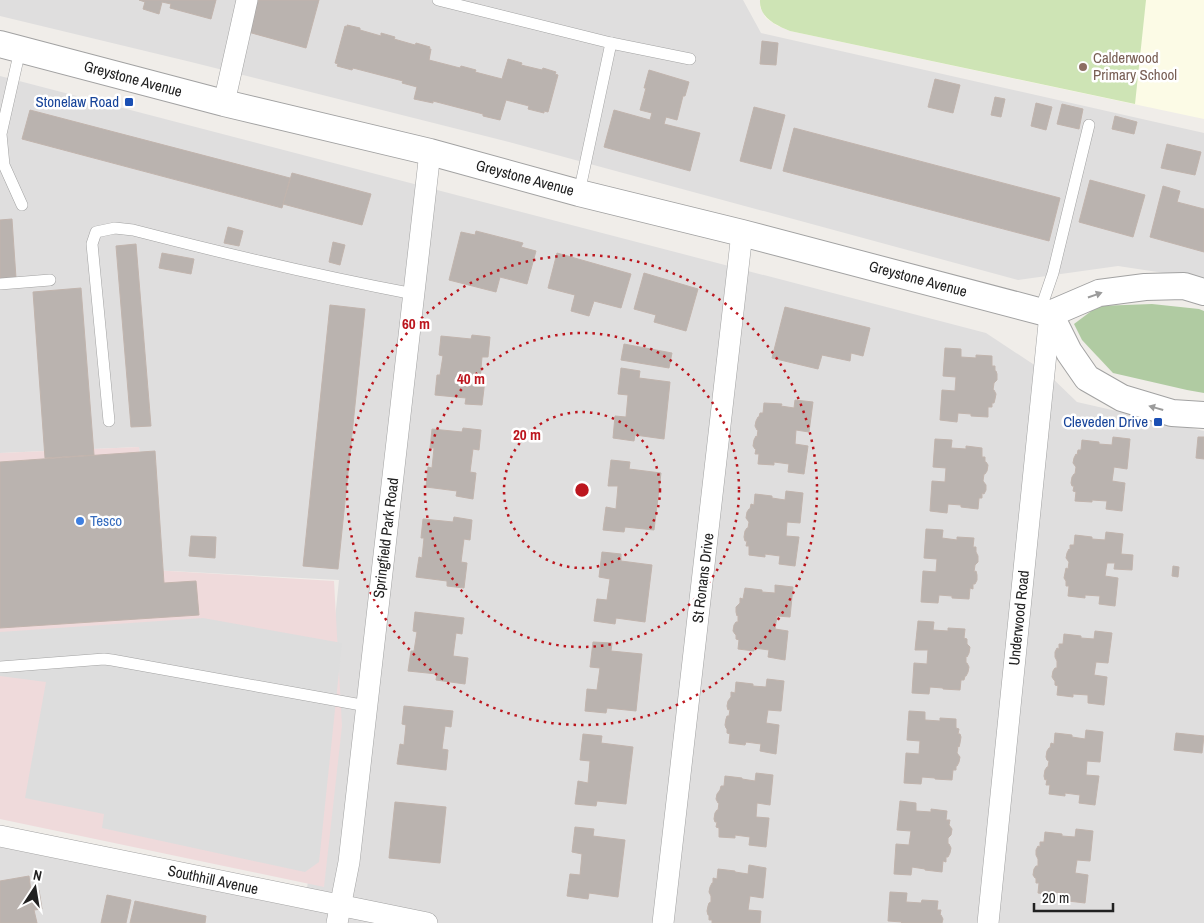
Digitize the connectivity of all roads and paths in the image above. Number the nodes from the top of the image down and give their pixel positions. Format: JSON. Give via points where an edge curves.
{"nodes":[{"id":1,"x":247,"y":0,"type":"edge"},
{"id":2,"x":438,"y":0,"type":"edge"},
{"id":3,"x":611,"y":43,"type":"junction"},
{"id":4,"x":10,"y":47,"type":"edge"},
{"id":5,"x":690,"y":59,"type":"dead end"},
{"id":6,"x":224,"y":103,"type":"junction"},
{"id":7,"x":1089,"y":125,"type":"dead end"},
{"id":8,"x":430,"y":152,"type":"junction"},
{"id":9,"x":578,"y":193,"type":"junction"},
{"id":10,"x":22,"y":205,"type":"dead end"},
{"id":11,"x":742,"y":233,"type":"junction"},
{"id":12,"x":50,"y":280,"type":"dead end"},
{"id":13,"x":0,"y":284,"type":"edge"},
{"id":14,"x":1204,"y":292,"type":"edge"},
{"id":15,"x":414,"y":294,"type":"junction"},
{"id":16,"x":1045,"y":313,"type":"junction"},
{"id":17,"x":1204,"y":415,"type":"edge"},
{"id":18,"x":109,"y":421,"type":"dead end"},
{"id":19,"x":0,"y":666,"type":"edge"},
{"id":20,"x":367,"y":706,"type":"junction"},
{"id":21,"x":0,"y":836,"type":"edge"},
{"id":22,"x":339,"y":914,"type":"edge"},
{"id":23,"x":427,"y":923,"type":"edge"},
{"id":24,"x":663,"y":923,"type":"edge"},
{"id":25,"x":988,"y":923,"type":"edge"}],
"edges":[{"from":1,"to":6,"type":"street"},
{"from":2,"to":3,"type":"lane"},
{"from":3,"to":5,"type":"lane"},
{"from":3,"to":9,"type":"lane"},
{"from":4,"to":6,"type":"street","name":"Greystone Avenue"},
{"from":4,"to":10,"type":"lane","via":[[1,134],[4,165]]},
{"from":6,"to":8,"type":"street","name":"Greystone Avenue"},
{"from":7,"to":16,"type":"lane"},
{"from":8,"to":9,"type":"street","name":"Greystone Avenue"},
{"from":8,"to":15,"type":"street","name":"Springfield Park Road"},
{"from":9,"to":11,"type":"street","name":"Greystone Avenue"},
{"from":11,"to":16,"type":"street","name":"Greystone Avenue"},
{"from":11,"to":24,"type":"street","name":"St Ronans Drive"},
{"from":12,"to":13,"type":"lane"},
{"from":16,"to":14,"type":"street","one_way":true,"via":[[1099,293],[1184,286]]},
{"from":15,"to":18,"type":"lane","via":[[133,230],[115,228],[96,232],[92,244]]},
{"from":15,"to":20,"type":"street","name":"Springfield Park Road"},
{"from":17,"to":16,"type":"street","one_way":true,"via":[[1172,413],[1122,398],[1087,378]]},
{"from":16,"to":25,"type":"street","name":"Underwood Road"},
{"from":19,"to":20,"type":"lane","via":[[104,659]]},
{"from":20,"to":22,"type":"street","name":"Springfield Park Road","via":[[349,862]]},
{"from":21,"to":22,"type":"street","name":"Southhill Avenue"},
{"from":22,"to":23,"type":"street","name":"Southhill Avenue"}]}
